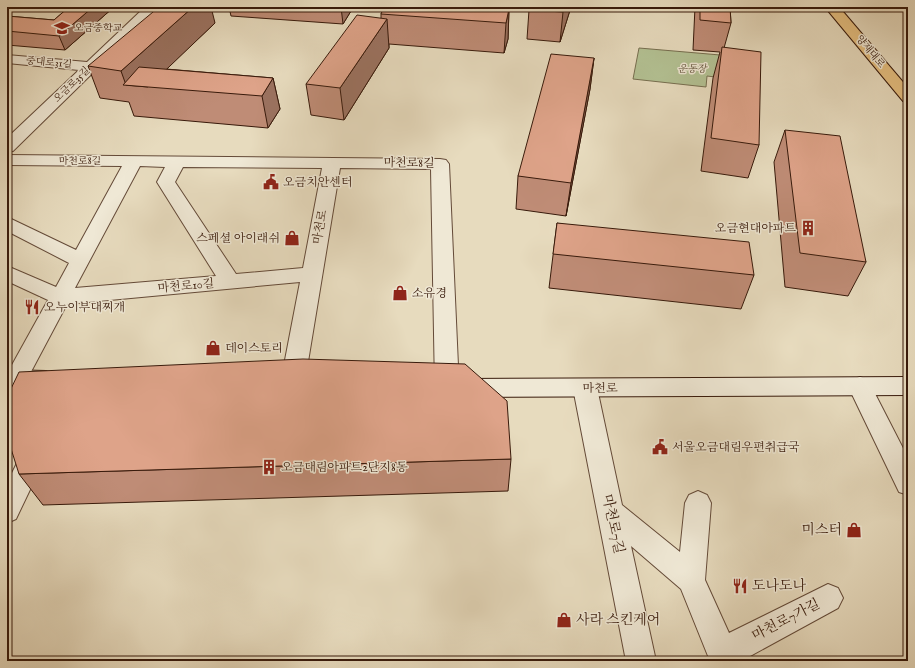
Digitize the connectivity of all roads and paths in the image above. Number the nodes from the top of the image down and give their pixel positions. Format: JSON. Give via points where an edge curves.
{"nodes":[{"id":1,"x":153,"y":7,"type":"edge"},
{"id":2,"x":832,"y":7,"type":"edge"},
{"id":3,"x":7,"y":59,"type":"edge"},
{"id":4,"x":91,"y":67,"type":"junction"},
{"id":5,"x":908,"y":98,"type":"edge"},
{"id":6,"x":7,"y":147,"type":"edge"},
{"id":7,"x":7,"y":160,"type":"edge"},
{"id":8,"x":134,"y":161,"type":"junction"},
{"id":9,"x":177,"y":161,"type":"junction"},
{"id":10,"x":332,"y":163,"type":"junction"},
{"id":11,"x":7,"y":223,"type":"edge"},
{"id":12,"x":80,"y":260,"type":"junction"},
{"id":13,"x":7,"y":273,"type":"edge"},
{"id":14,"x":312,"y":274,"type":"junction"},
{"id":15,"x":230,"y":281,"type":"junction"},
{"id":16,"x":60,"y":297,"type":"junction"},
{"id":17,"x":11,"y":379,"type":"edge"},
{"id":18,"x":314,"y":386,"type":"edge"},
{"id":19,"x":860,"y":386,"type":"junction"},
{"id":20,"x":908,"y":386,"type":"edge"},
{"id":21,"x":66,"y":387,"type":"edge"},
{"id":22,"x":437,"y":388,"type":"joint"},
{"id":23,"x":585,"y":388,"type":"junction"},
{"id":24,"x":43,"y":435,"type":"edge"},
{"id":25,"x":908,"y":484,"type":"edge"},
{"id":26,"x":698,"y":503,"type":"dead end"},
{"id":27,"x":7,"y":511,"type":"edge"},
{"id":28,"x":610,"y":511,"type":"junction"},
{"id":29,"x":691,"y":580,"type":"junction"},
{"id":30,"x":828,"y":598,"type":"dead end"},
{"id":31,"x":725,"y":657,"type":"edge"},
{"id":32,"x":641,"y":661,"type":"edge"}],
"edges":[{"from":1,"to":4,"type":"street","name":"오금로35길"},
{"from":2,"to":5,"type":"main road","name":"양재대로"},
{"from":3,"to":4,"type":"street","name":"중대로31길"},
{"from":4,"to":6,"type":"street","name":"오금로35길"},
{"from":7,"to":8,"type":"street","name":"마천로8길"},
{"from":8,"to":9,"type":"street","name":"마천로8길"},
{"from":8,"to":12,"type":"street"},
{"from":9,"to":10,"type":"street","name":"마천로8길"},
{"from":9,"to":15,"type":"street","via":[[166,182]]},
{"from":10,"to":14,"type":"street","name":"마천로"},
{"from":10,"to":22,"type":"street","name":"마천로8길","via":[[440,164]]},
{"from":11,"to":12,"type":"street"},
{"from":12,"to":16,"type":"street"},
{"from":13,"to":16,"type":"street"},
{"from":14,"to":15,"type":"street","name":"마천로10길"},
{"from":14,"to":18,"type":"street","name":"마천로","via":[[282,385]]},
{"from":15,"to":16,"type":"street","name":"마천로10길"},
{"from":16,"to":17,"type":"street"},
{"from":17,"to":21,"type":"street"},
{"from":19,"to":20,"type":"street","name":"마천로"},
{"from":19,"to":23,"type":"street","name":"마천로"},
{"from":19,"to":25,"type":"street"},
{"from":22,"to":23,"type":"street","name":"마천로"},
{"from":23,"to":28,"type":"street","name":"마천로7길"},
{"from":24,"to":27,"type":"street"},
{"from":26,"to":29,"type":"street","name":"마천로7가길"},
{"from":28,"to":29,"type":"street","name":"마천로7가길"},
{"from":28,"to":32,"type":"street","name":"마천로7길"},
{"from":29,"to":31,"type":"street","name":"마천로7가길"},
{"from":30,"to":31,"type":"street","name":"마천로7가길"}]}
